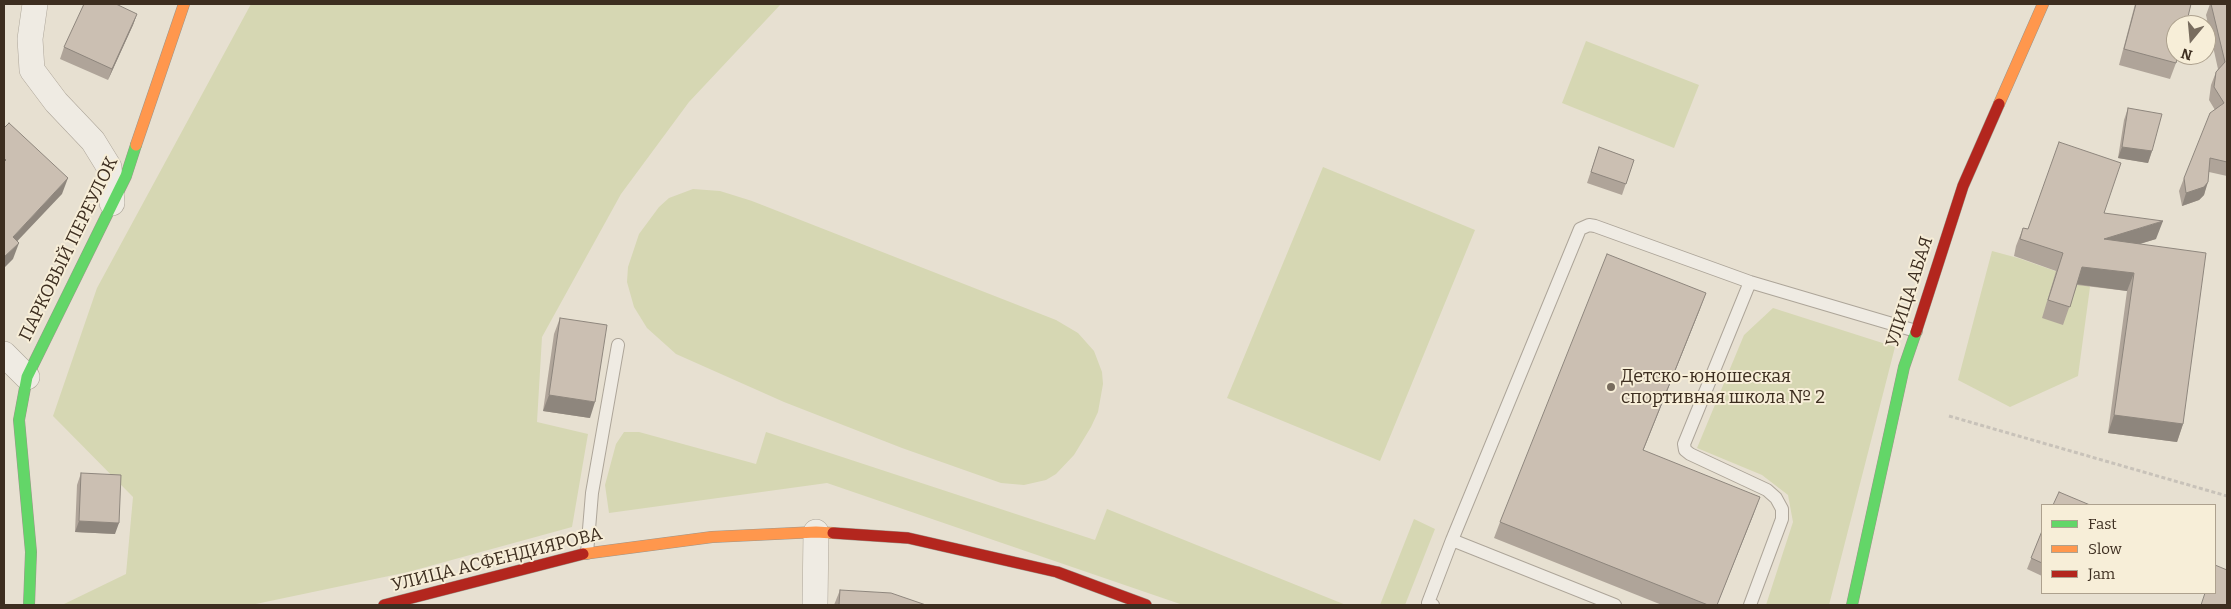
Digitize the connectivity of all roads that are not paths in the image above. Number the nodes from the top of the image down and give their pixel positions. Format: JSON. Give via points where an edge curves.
{"nodes":[{"id":1,"x":35,"y":4,"type":"edge"},
{"id":2,"x":184,"y":4,"type":"edge"},
{"id":3,"x":2043,"y":4,"type":"edge"},
{"id":4,"x":112,"y":203,"type":"junction"},
{"id":5,"x":1750,"y":282,"type":"junction"},
{"id":6,"x":1916,"y":331,"type":"junction"},
{"id":7,"x":618,"y":345,"type":"dead end"},
{"id":8,"x":4,"y":354,"type":"edge"},
{"id":9,"x":27,"y":377,"type":"junction"},
{"id":10,"x":816,"y":532,"type":"junction"},
{"id":11,"x":1452,"y":540,"type":"junction"},
{"id":12,"x":587,"y":553,"type":"junction"},
{"id":13,"x":440,"y":598,"type":"edge"},
{"id":14,"x":29,"y":605,"type":"edge"},
{"id":15,"x":384,"y":605,"type":"edge"},
{"id":16,"x":815,"y":605,"type":"edge"},
{"id":17,"x":1146,"y":605,"type":"edge"},
{"id":18,"x":1430,"y":605,"type":"edge"},
{"id":19,"x":1614,"y":605,"type":"edge"},
{"id":20,"x":1750,"y":605,"type":"edge"},
{"id":21,"x":1852,"y":605,"type":"edge"}],
"edges":[{"from":1,"to":4,"type":"street","via":[[30,39],[32,70],[56,102],[94,141],[109,167]]},
{"from":2,"to":4,"type":"street","name":"ПАРКОВЫЙ ПЕРЕУЛОК","via":[[126,176]]},
{"from":3,"to":6,"type":"street","name":"УЛИЦА АБАЯ","via":[[1963,186]]},
{"from":4,"to":9,"type":"street","name":"ПАРКОВЫЙ ПЕРЕУЛОК"},
{"from":5,"to":6,"type":"lane"},
{"from":5,"to":11,"type":"lane","via":[[1596,226],[1580,229]]},
{"from":5,"to":20,"type":"lane","via":[[1684,444],[1690,454],[1767,490],[1782,509],[1782,520]]},
{"from":6,"to":21,"type":"street","name":"УЛИЦА АБАЯ","via":[[1904,368]]},
{"from":7,"to":12,"type":"lane","via":[[592,494]]},
{"from":8,"to":9,"type":"street"},
{"from":9,"to":14,"type":"street","name":"ПАРКОВЫЙ ПЕРЕУЛОК","via":[[20,420],[31,552]]},
{"from":10,"to":12,"type":"street","name":"УЛИЦА АСФЕНДИЯРОВА","via":[[712,537]]},
{"from":10,"to":16,"type":"street"},
{"from":10,"to":17,"type":"street","name":"УЛИЦА АСФЕНДИЯРОВА","via":[[908,538],[1057,572]]},
{"from":11,"to":18,"type":"lane"},
{"from":11,"to":19,"type":"lane"},
{"from":12,"to":13,"type":"street","name":"УЛИЦА АСФЕНДИЯРОВА"},
{"from":13,"to":15,"type":"street","name":"УЛИЦА АСФЕНДИЯРОВА"}]}
